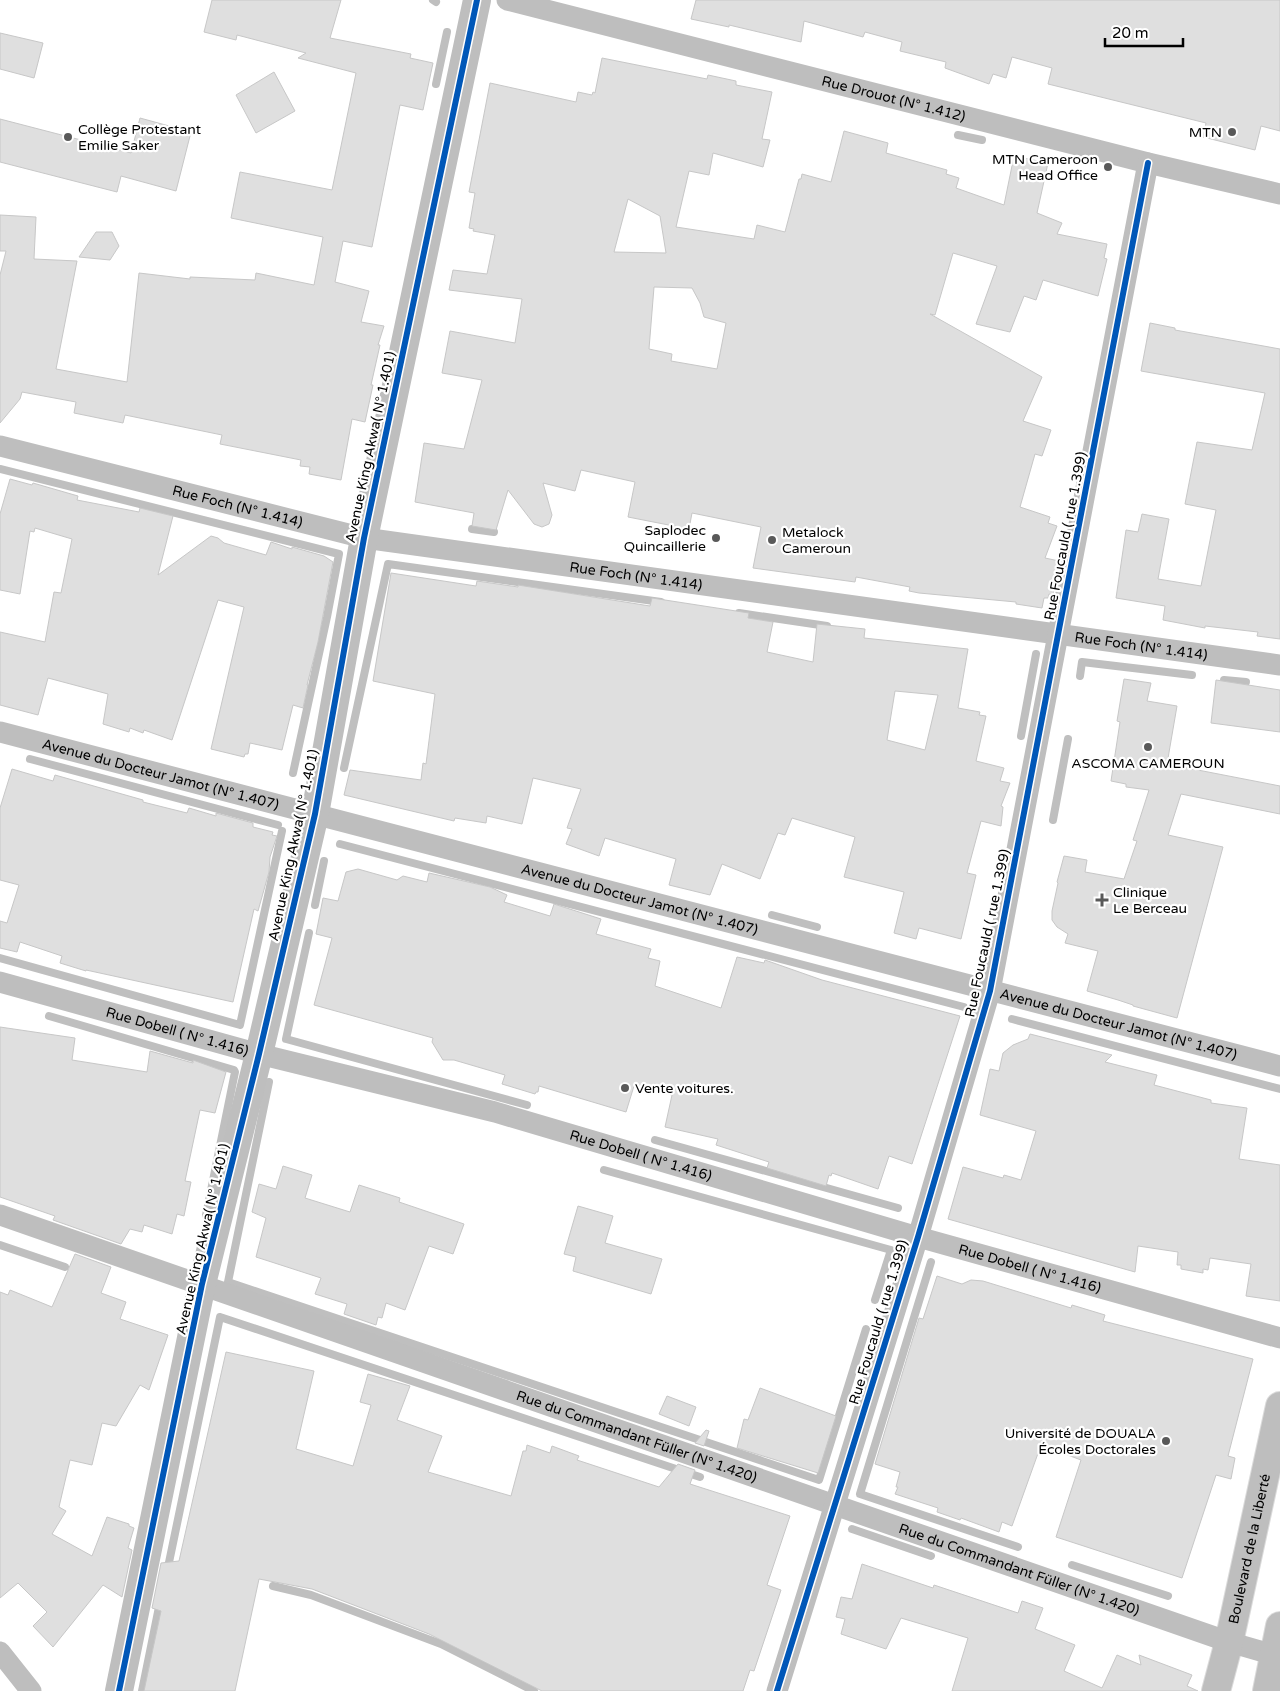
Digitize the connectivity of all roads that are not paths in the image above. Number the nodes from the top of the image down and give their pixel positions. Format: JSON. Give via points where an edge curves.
{"nodes":[{"id":1,"x":477,"y":0,"type":"edge"},
{"id":2,"x":507,"y":0,"type":"edge"},
{"id":3,"x":1148,"y":163,"type":"junction"},
{"id":4,"x":1280,"y":194,"type":"edge"},
{"id":5,"x":0,"y":446,"type":"edge"},
{"id":6,"x":364,"y":538,"type":"junction"},
{"id":7,"x":1059,"y":634,"type":"junction"},
{"id":8,"x":1280,"y":665,"type":"edge"},
{"id":9,"x":1,"y":735,"type":"edge"},
{"id":10,"x":315,"y":814,"type":"junction"},
{"id":11,"x":0,"y":982,"type":"edge"},
{"id":12,"x":990,"y":991,"type":"junction"},
{"id":13,"x":259,"y":1054,"type":"junction"},
{"id":14,"x":1280,"y":1066,"type":"edge"},
{"id":15,"x":0,"y":1214,"type":"edge"},
{"id":16,"x":918,"y":1237,"type":"junction"},
{"id":17,"x":202,"y":1284,"type":"junction"},
{"id":18,"x":1280,"y":1338,"type":"edge"},
{"id":19,"x":1280,"y":1406,"type":"edge"},
{"id":20,"x":835,"y":1504,"type":"junction"},
{"id":21,"x":1280,"y":1626,"type":"edge"},
{"id":22,"x":1229,"y":1642,"type":"junction"},
{"id":23,"x":0,"y":1652,"type":"edge"},
{"id":24,"x":1274,"y":1655,"type":"junction"},
{"id":25,"x":31,"y":1691,"type":"edge"},
{"id":26,"x":119,"y":1691,"type":"edge"},
{"id":27,"x":777,"y":1691,"type":"edge"},
{"id":28,"x":1216,"y":1691,"type":"edge"},
{"id":29,"x":1267,"y":1691,"type":"edge"}],
"edges":[{"from":1,"to":6,"type":"street","name":"Avenue King Akwa( N° 1.401)"},
{"from":2,"to":3,"type":"street","name":"Rue Drouot (N° 1.412)"},
{"from":3,"to":4,"type":"street","name":"Rue Drouot (N° 1.412)"},
{"from":3,"to":7,"type":"street","name":"Rue Foucauld ( rue 1.399)"},
{"from":5,"to":6,"type":"street","name":"Rue Foch (N° 1.414)"},
{"from":6,"to":7,"type":"street","name":"Rue Foch (N° 1.414)"},
{"from":6,"to":10,"type":"street","name":"Avenue King Akwa( N° 1.401)"},
{"from":7,"to":8,"type":"street","name":"Rue Foch (N° 1.414)"},
{"from":7,"to":12,"type":"street","name":"Rue Foucauld ( rue 1.399)"},
{"from":9,"to":10,"type":"street","name":"Avenue du Docteur Jamot (N° 1.407)"},
{"from":10,"to":12,"type":"street","name":"Avenue du Docteur Jamot (N° 1.407)"},
{"from":10,"to":13,"type":"street","name":"Avenue King Akwa( N° 1.401)"},
{"from":11,"to":13,"type":"street","name":"Rue Dobell ( N° 1.416)"},
{"from":12,"to":14,"type":"street","name":"Avenue du Docteur Jamot (N° 1.407)"},
{"from":12,"to":16,"type":"street","name":"Rue Foucauld ( rue 1.399)"},
{"from":13,"to":16,"type":"street","name":"Rue Dobell ( N° 1.416)","via":[[495,1112]]},
{"from":13,"to":17,"type":"street","name":"Avenue King Akwa( N° 1.401)"},
{"from":15,"to":17,"type":"street","name":"Rue du Commandant Füller (N° 1.420)"},
{"from":16,"to":18,"type":"street","name":"Rue Dobell ( N° 1.416)"},
{"from":16,"to":20,"type":"street","name":"Rue Foucauld ( rue 1.399)"},
{"from":17,"to":20,"type":"street","name":"Rue du Commandant Füller (N° 1.420)"},
{"from":17,"to":26,"type":"street","name":"Avenue King Akwa( N° 1.401)"},
{"from":19,"to":22,"type":"street","name":"Boulevard de la Liberté"},
{"from":20,"to":22,"type":"street","name":"Rue du Commandant Füller (N° 1.420)"},
{"from":20,"to":27,"type":"street","name":"Rue Foucauld ( rue 1.399)"},
{"from":21,"to":24,"type":"street"},
{"from":22,"to":24,"type":"street","name":"Rue du Commandant Füller (N° 1.420)"},
{"from":22,"to":28,"type":"street","name":"Boulevard de la Liberté"},
{"from":23,"to":25,"type":"street"},
{"from":24,"to":29,"type":"street"}]}
